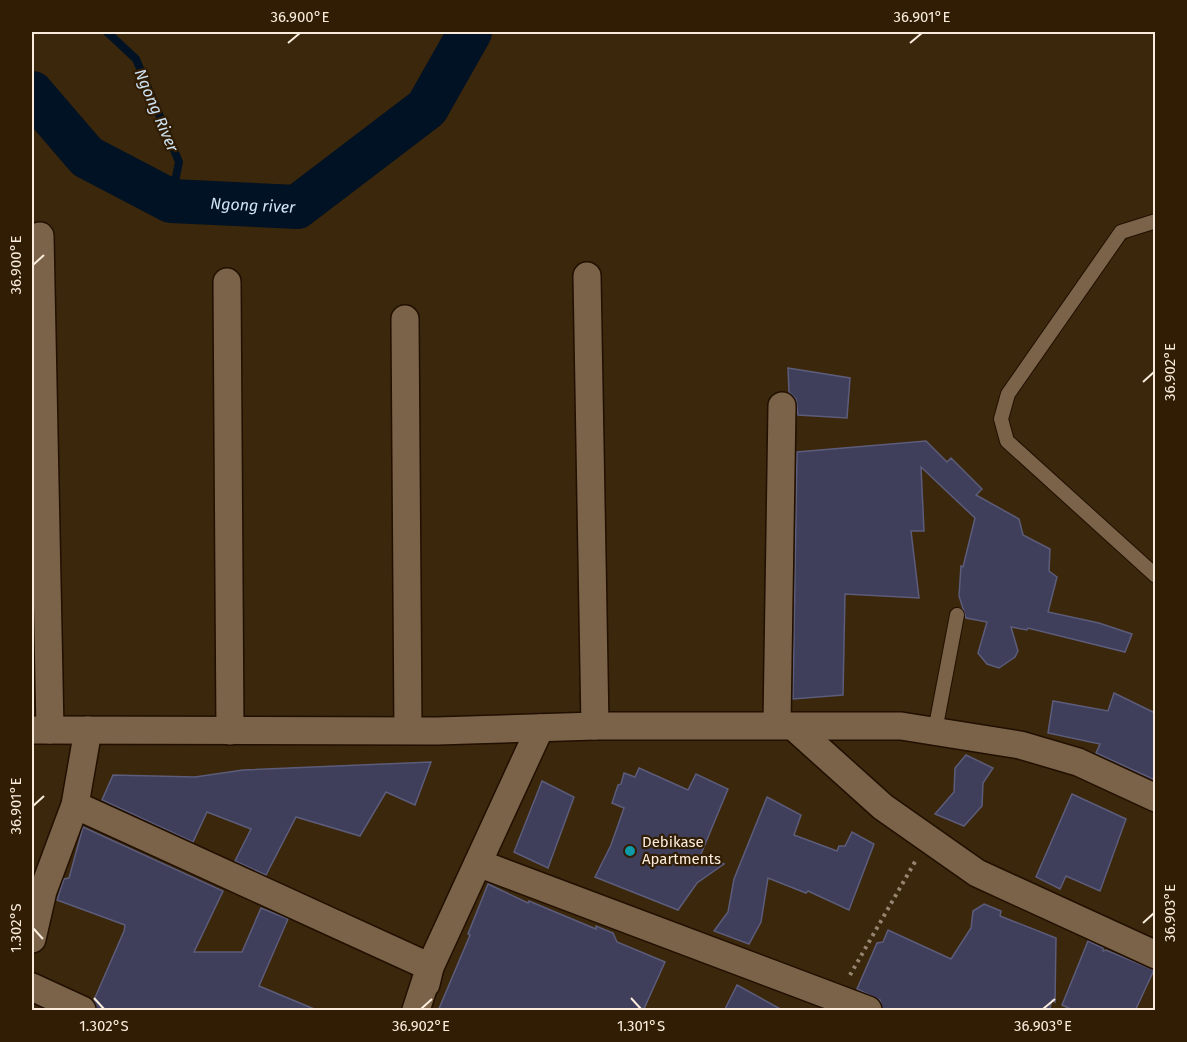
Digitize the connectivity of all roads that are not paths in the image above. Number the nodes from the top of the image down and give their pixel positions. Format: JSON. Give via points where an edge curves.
{"nodes":[{"id":1,"x":1155,"y":221,"type":"edge"},
{"id":2,"x":40,"y":236,"type":"dead end"},
{"id":3,"x":587,"y":276,"type":"dead end"},
{"id":4,"x":227,"y":282,"type":"dead end"},
{"id":5,"x":405,"y":319,"type":"dead end"},
{"id":6,"x":782,"y":406,"type":"dead end"},
{"id":7,"x":1155,"y":576,"type":"edge"},
{"id":8,"x":957,"y":615,"type":"dead end"},
{"id":9,"x":786,"y":725,"type":"junction"},
{"id":10,"x":595,"y":726,"type":"junction"},
{"id":11,"x":540,"y":728,"type":"junction"},
{"id":12,"x":41,"y":730,"type":"edge"},
{"id":13,"x":88,"y":730,"type":"junction"},
{"id":14,"x":408,"y":730,"type":"junction"},
{"id":15,"x":230,"y":731,"type":"junction"},
{"id":16,"x":935,"y":732,"type":"junction"},
{"id":17,"x":1155,"y":798,"type":"edge"},
{"id":18,"x":75,"y":805,"type":"junction"},
{"id":19,"x":478,"y":863,"type":"junction"},
{"id":20,"x":32,"y":939,"type":"edge"},
{"id":21,"x":1155,"y":955,"type":"edge"},
{"id":22,"x":430,"y":967,"type":"junction"},
{"id":23,"x":32,"y":987,"type":"edge"},
{"id":24,"x":82,"y":1011,"type":"edge"},
{"id":25,"x":416,"y":1011,"type":"edge"},
{"id":26,"x":427,"y":1011,"type":"edge"},
{"id":27,"x":868,"y":1011,"type":"edge"}],
"edges":[{"from":1,"to":7,"type":"lane","via":[[1121,232],[1008,394],[1001,419],[1007,441]]},
{"from":2,"to":12,"type":"street"},
{"from":3,"to":10,"type":"street"},
{"from":4,"to":15,"type":"street"},
{"from":5,"to":14,"type":"street"},
{"from":6,"to":9,"type":"street"},
{"from":8,"to":16,"type":"lane"},
{"from":9,"to":10,"type":"street"},
{"from":9,"to":16,"type":"street","via":[[901,726]]},
{"from":9,"to":21,"type":"street","via":[[874,800],[977,873]]},
{"from":10,"to":11,"type":"street"},
{"from":11,"to":14,"type":"street"},
{"from":11,"to":19,"type":"street"},
{"from":12,"to":13,"type":"street"},
{"from":13,"to":15,"type":"street"},
{"from":13,"to":18,"type":"street"},
{"from":14,"to":15,"type":"street"},
{"from":16,"to":17,"type":"street","via":[[1020,746],[1078,762]]},
{"from":18,"to":20,"type":"street","via":[[43,891]]},
{"from":18,"to":22,"type":"street"},
{"from":19,"to":22,"type":"street"},
{"from":19,"to":27,"type":"street"},
{"from":22,"to":25,"type":"street"},
{"from":22,"to":26,"type":"street","via":[[424,996]]},
{"from":23,"to":24,"type":"street"}]}
